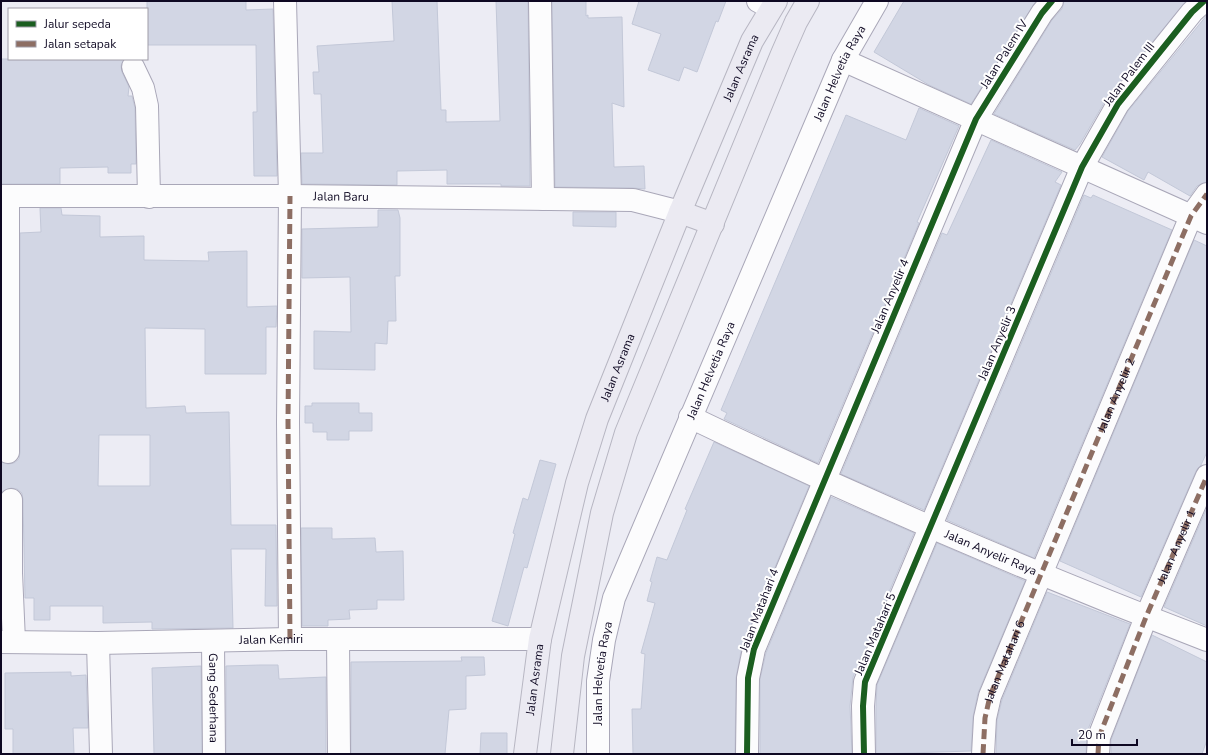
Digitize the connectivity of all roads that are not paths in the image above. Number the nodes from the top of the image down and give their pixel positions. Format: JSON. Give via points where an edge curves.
{"nodes":[{"id":1,"x":285,"y":1,"type":"edge"},
{"id":2,"x":540,"y":1,"type":"edge"},
{"id":3,"x":808,"y":1,"type":"edge"},
{"id":4,"x":877,"y":1,"type":"edge"},
{"id":5,"x":1052,"y":1,"type":"edge"},
{"id":6,"x":1204,"y":1,"type":"edge"},
{"id":7,"x":768,"y":3,"type":"edge"},
{"id":8,"x":843,"y":60,"type":"junction"},
{"id":9,"x":133,"y":67,"type":"dead end"},
{"id":10,"x":976,"y":119,"type":"junction"},
{"id":11,"x":1082,"y":167,"type":"junction"},
{"id":12,"x":1207,"y":194,"type":"edge"},
{"id":13,"x":4,"y":196,"type":"edge"},
{"id":14,"x":290,"y":196,"type":"junction"},
{"id":15,"x":148,"y":197,"type":"junction"},
{"id":16,"x":543,"y":199,"type":"junction"},
{"id":17,"x":680,"y":212,"type":"junction"},
{"id":18,"x":1199,"y":220,"type":"edge"},
{"id":19,"x":713,"y":224,"type":"junction"},
{"id":20,"x":690,"y":417,"type":"junction"},
{"id":21,"x":8,"y":452,"type":"dead end"},
{"id":22,"x":1207,"y":476,"type":"edge"},
{"id":23,"x":824,"y":481,"type":"junction"},
{"id":24,"x":11,"y":500,"type":"dead end"},
{"id":25,"x":932,"y":527,"type":"junction"},
{"id":26,"x":1041,"y":573,"type":"junction"},
{"id":27,"x":1146,"y":617,"type":"junction"},
{"id":28,"x":290,"y":639,"type":"junction"},
{"id":29,"x":338,"y":639,"type":"junction"},
{"id":30,"x":540,"y":639,"type":"junction"},
{"id":31,"x":1207,"y":640,"type":"edge"},
{"id":32,"x":213,"y":641,"type":"junction"},
{"id":33,"x":7,"y":642,"type":"edge"},
{"id":34,"x":98,"y":643,"type":"junction"},
{"id":35,"x":101,"y":754,"type":"edge"},
{"id":36,"x":214,"y":754,"type":"edge"},
{"id":37,"x":339,"y":754,"type":"edge"},
{"id":38,"x":526,"y":754,"type":"edge"},
{"id":39,"x":562,"y":754,"type":"edge"},
{"id":40,"x":598,"y":754,"type":"edge"},
{"id":41,"x":747,"y":754,"type":"edge"},
{"id":42,"x":864,"y":754,"type":"edge"},
{"id":43,"x":983,"y":754,"type":"edge"},
{"id":44,"x":1098,"y":754,"type":"edge"}],
"edges":[{"from":1,"to":14,"type":"street"},
{"from":2,"to":16,"type":"street"},
{"from":3,"to":19,"type":"highway","via":[[782,54]]},
{"from":4,"to":8,"type":"street","name":"Jalan Helvetia Raya"},
{"from":5,"to":10,"type":"street","name":"Jalan Palem IV"},
{"from":6,"to":11,"type":"street","name":"Jalan Palem III","via":[[1192,12],[1118,104]]},
{"from":7,"to":17,"type":"highway","name":"Jalan Asrama"},
{"from":8,"to":10,"type":"street"},
{"from":8,"to":20,"type":"street","name":"Jalan Helvetia Raya"},
{"from":9,"to":15,"type":"street","via":[[147,106]]},
{"from":10,"to":11,"type":"street"},
{"from":10,"to":23,"type":"street","name":"Jalan Anyelir 4"},
{"from":11,"to":18,"type":"street"},
{"from":11,"to":25,"type":"street","name":"Jalan Anyelir 3"},
{"from":12,"to":18,"type":"street","name":"Jalan Anyelir 2"},
{"from":13,"to":15,"type":"street","name":"Jalan Baru"},
{"from":13,"to":21,"type":"street"},
{"from":14,"to":15,"type":"street","name":"Jalan Baru"},
{"from":14,"to":16,"type":"street","name":"Jalan Baru"},
{"from":14,"to":28,"type":"street"},
{"from":16,"to":17,"type":"street","name":"Jalan Baru","via":[[643,202]]},
{"from":17,"to":19,"type":"highway"},
{"from":17,"to":30,"type":"highway","name":"Jalan Asrama","via":[[597,419],[577,483]]},
{"from":18,"to":26,"type":"street","name":"Jalan Anyelir 2"},
{"from":19,"to":39,"type":"highway","via":[[626,433],[602,513],[573,656]]},
{"from":20,"to":23,"type":"street","name":"Jalan Anyelir Raya"},
{"from":20,"to":40,"type":"street","name":"Jalan Helvetia Raya","via":[[614,598],[598,681]]},
{"from":22,"to":27,"type":"street","name":"Jalan Anyelir 1"},
{"from":23,"to":25,"type":"street","name":"Jalan Anyelir Raya"},
{"from":23,"to":41,"type":"street","name":"Jalan Matahari 4","via":[[754,649],[748,678]]},
{"from":24,"to":33,"type":"street"},
{"from":25,"to":26,"type":"street","name":"Jalan Anyelir Raya"},
{"from":25,"to":42,"type":"street","name":"Jalan Matahari 5","via":[[866,682],[863,706]]},
{"from":26,"to":27,"type":"street","name":"Jalan Anyelir Raya"},
{"from":26,"to":43,"type":"street","name":"Jalan Matahari 6","via":[[990,696],[985,718]]},
{"from":27,"to":31,"type":"street","name":"Jalan Anyelir Raya"},
{"from":27,"to":44,"type":"street","name":"Jalan Anyelir 1","via":[[1099,737]]},
{"from":28,"to":29,"type":"street","name":"Jalan Kemiri"},
{"from":28,"to":32,"type":"street","name":"Jalan Kemiri"},
{"from":29,"to":30,"type":"street","name":"Jalan Kemiri"},
{"from":29,"to":37,"type":"street"},
{"from":30,"to":38,"type":"highway","name":"Jalan Asrama"},
{"from":32,"to":34,"type":"street","name":"Jalan Kemiri"},
{"from":32,"to":36,"type":"street","name":"Gang Sederhana"},
{"from":33,"to":34,"type":"street","name":"Jalan Kemiri"},
{"from":34,"to":35,"type":"street"}]}
